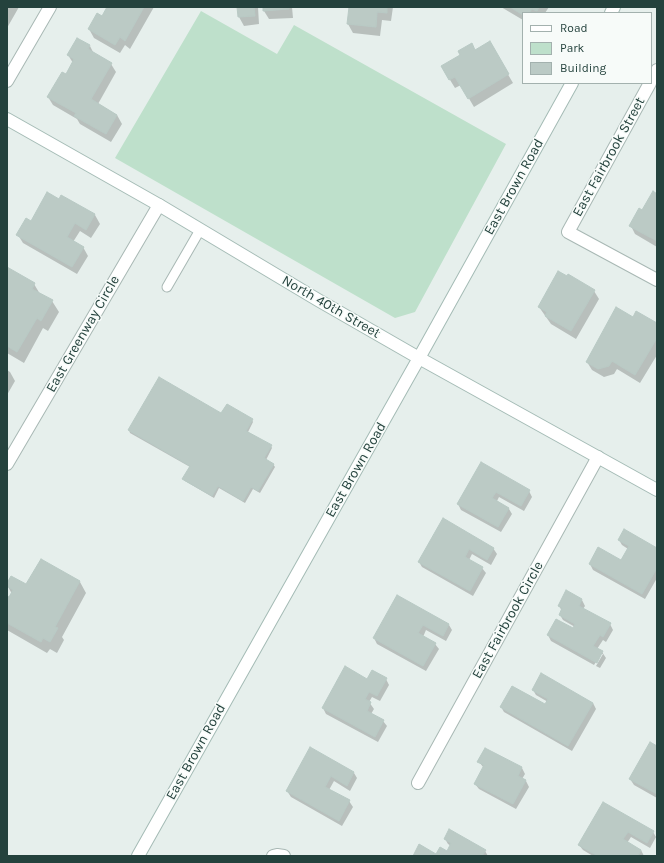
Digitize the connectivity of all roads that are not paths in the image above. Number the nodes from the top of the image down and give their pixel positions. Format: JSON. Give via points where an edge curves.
{"nodes":[{"id":1,"x":50,"y":7,"type":"edge"},
{"id":2,"x":657,"y":70,"type":"edge"},
{"id":3,"x":652,"y":80,"type":"edge"},
{"id":4,"x":7,"y":81,"type":"edge"},
{"id":5,"x":571,"y":84,"type":"edge"},
{"id":6,"x":650,"y":84,"type":"edge"},
{"id":7,"x":7,"y":119,"type":"edge"},
{"id":8,"x":159,"y":205,"type":"junction"},
{"id":9,"x":200,"y":230,"type":"junction"},
{"id":10,"x":657,"y":280,"type":"edge"},
{"id":11,"x":167,"y":287,"type":"dead end"},
{"id":12,"x":419,"y":358,"type":"junction"},
{"id":13,"x":598,"y":457,"type":"junction"},
{"id":14,"x":7,"y":464,"type":"edge"},
{"id":15,"x":657,"y":490,"type":"edge"},
{"id":16,"x":418,"y":783,"type":"dead end"},
{"id":17,"x":138,"y":856,"type":"edge"}],
"edges":[{"from":1,"to":4,"type":"street"},
{"from":2,"to":3,"type":"street","name":"East Fairbrook Street"},
{"from":5,"to":12,"type":"street","name":"East Brown Road"},
{"from":6,"to":10,"type":"street","name":"East Fairbrook Street","via":[[568,232]]},
{"from":7,"to":8,"type":"street","name":"North 40th Street"},
{"from":8,"to":9,"type":"street","name":"North 40th Street"},
{"from":8,"to":14,"type":"street","name":"East Greenway Circle"},
{"from":9,"to":11,"type":"lane"},
{"from":9,"to":12,"type":"street","name":"North 40th Street"},
{"from":12,"to":13,"type":"street","name":"North 40th Street"},
{"from":12,"to":17,"type":"street","name":"East Brown Road"},
{"from":13,"to":15,"type":"street","name":"North 40th Street"},
{"from":13,"to":16,"type":"street","name":"East Fairbrook Circle"}]}
